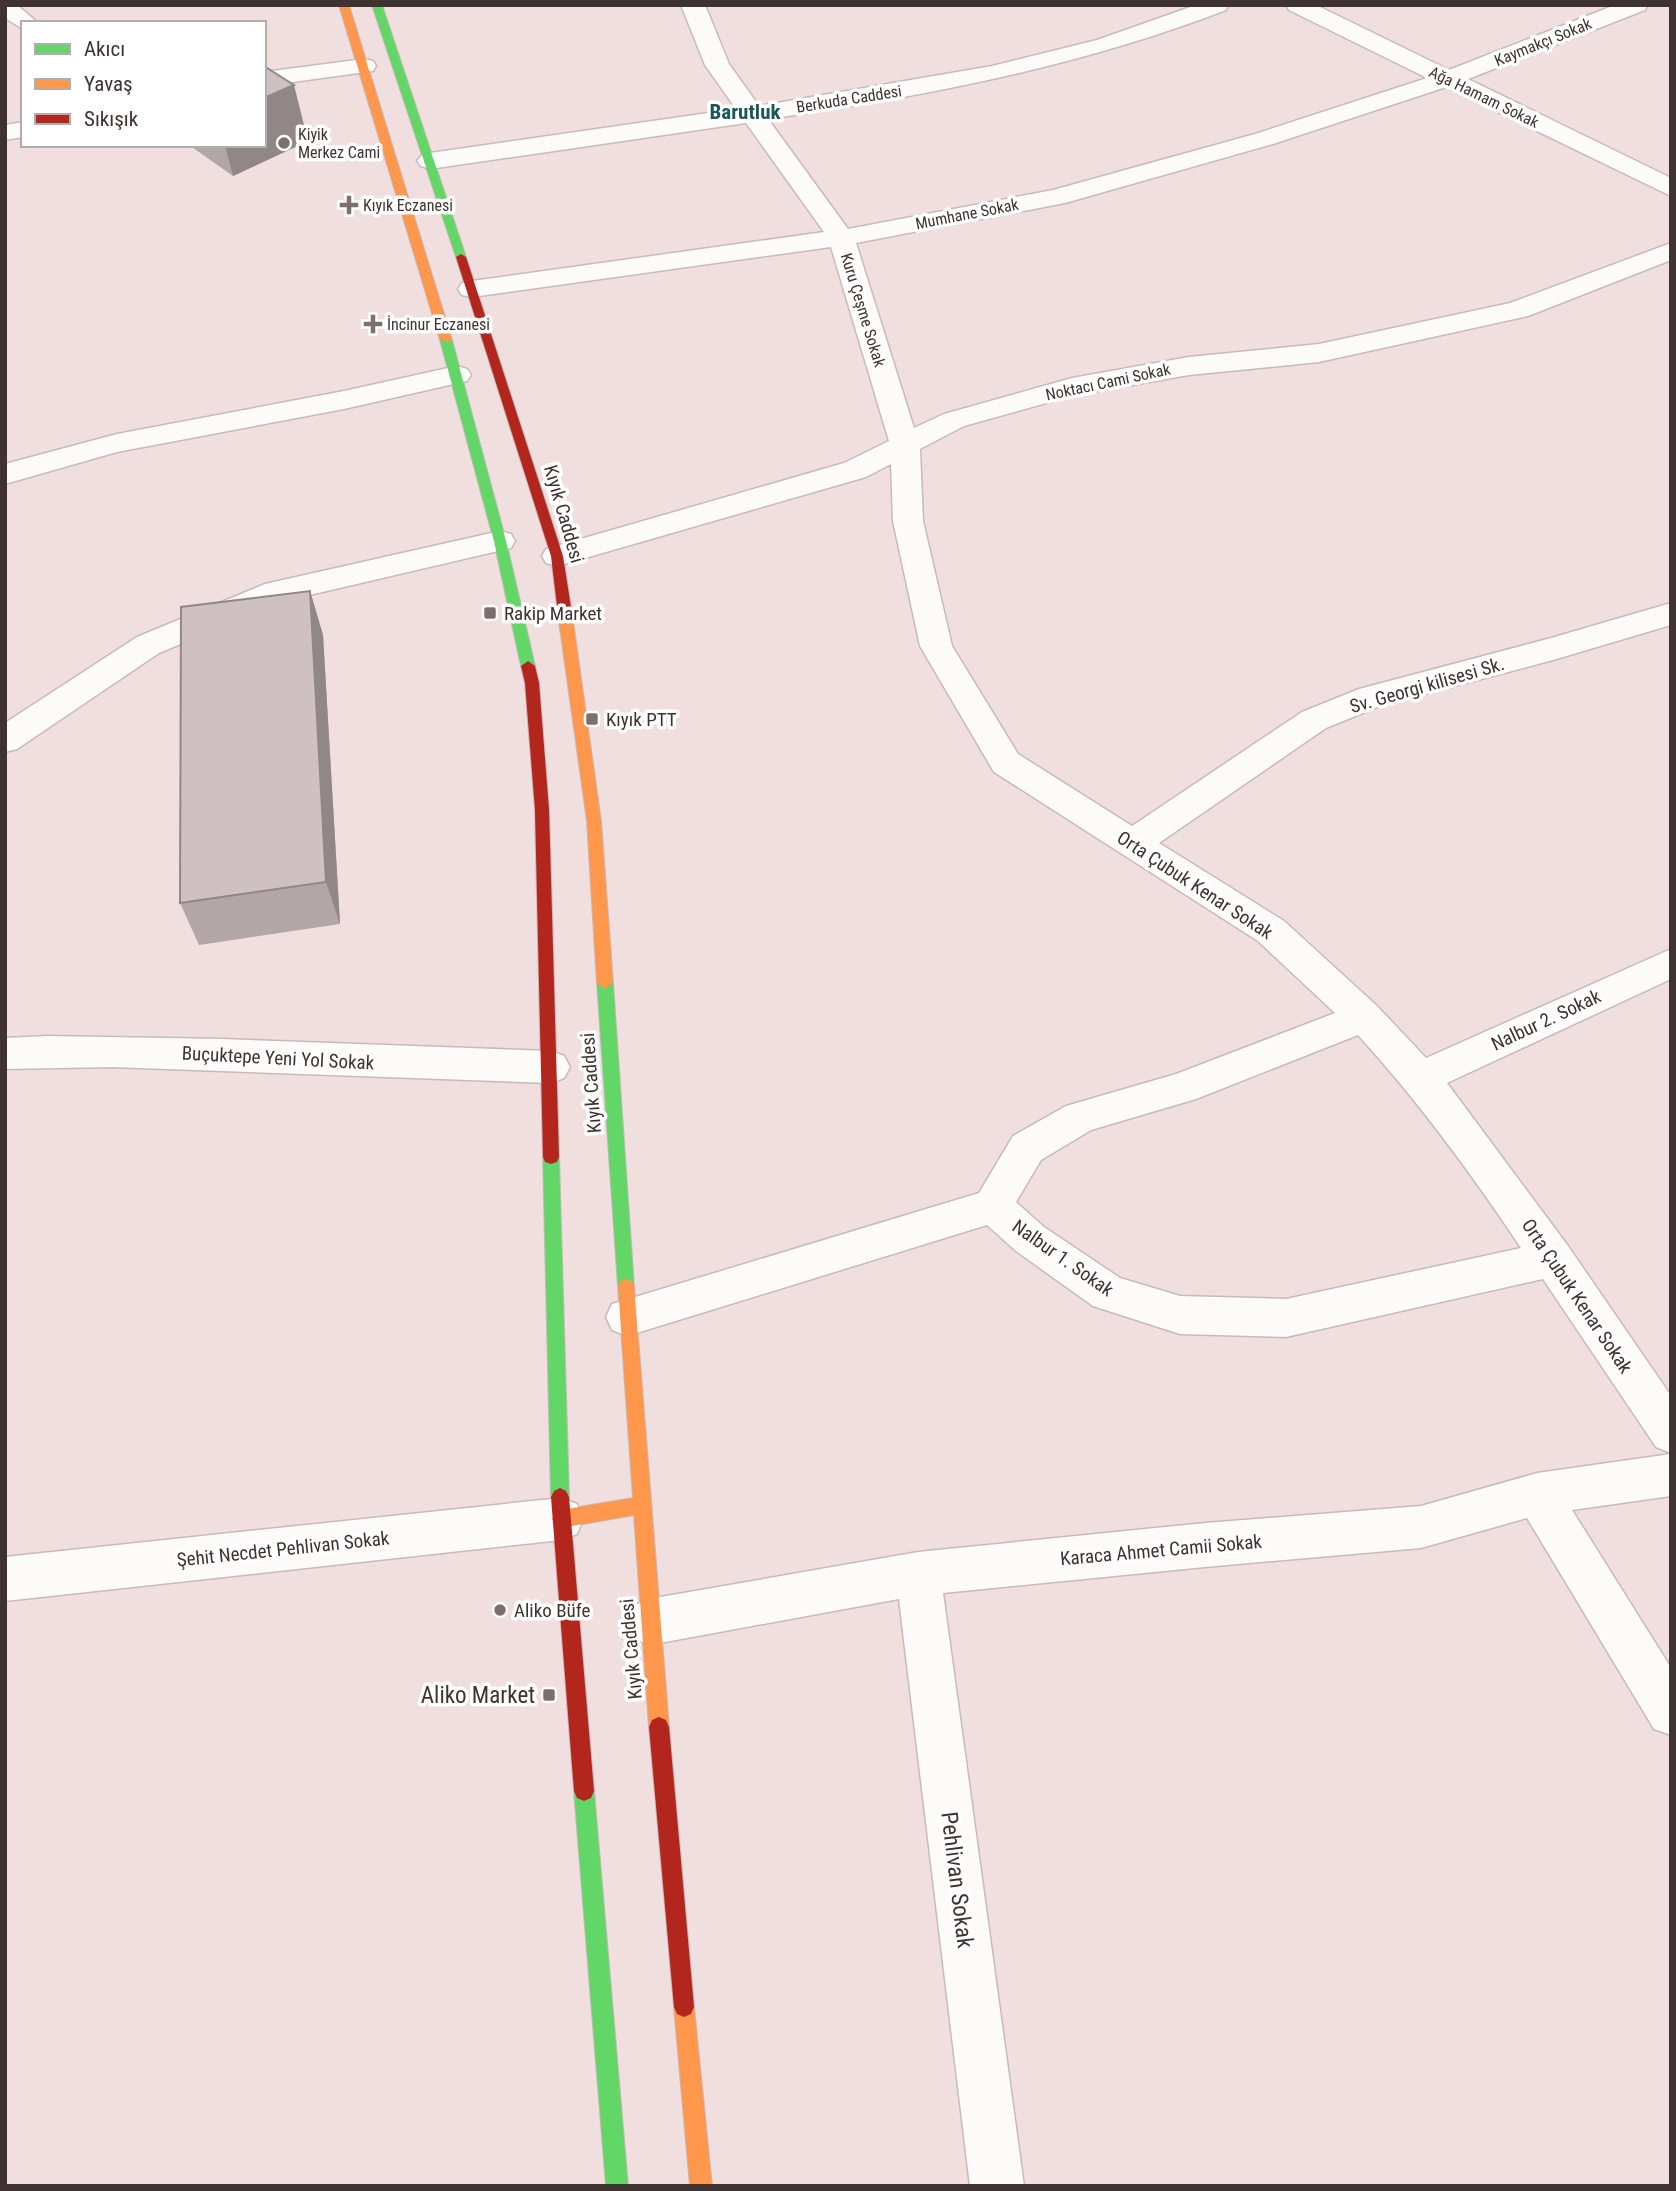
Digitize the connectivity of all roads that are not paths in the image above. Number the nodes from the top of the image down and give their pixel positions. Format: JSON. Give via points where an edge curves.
{"nodes":[{"id":1,"x":344,"y":5,"type":"edge"},
{"id":2,"x":377,"y":5,"type":"edge"},
{"id":3,"x":693,"y":5,"type":"edge"},
{"id":4,"x":1218,"y":5,"type":"edge"},
{"id":5,"x":1297,"y":5,"type":"edge"},
{"id":6,"x":1637,"y":5,"type":"edge"},
{"id":7,"x":5,"y":7,"type":"edge"},
{"id":8,"x":23,"y":21,"type":"edge"},
{"id":9,"x":364,"y":66,"type":"junction"},
{"id":10,"x":266,"y":79,"type":"edge"},
{"id":11,"x":1448,"y":79,"type":"junction"},
{"id":12,"x":751,"y":114,"type":"junction"},
{"id":13,"x":430,"y":161,"type":"junction"},
{"id":14,"x":1671,"y":188,"type":"edge"},
{"id":15,"x":841,"y":238,"type":"junction"},
{"id":16,"x":1671,"y":251,"type":"edge"},
{"id":17,"x":472,"y":289,"type":"junction"},
{"id":18,"x":457,"y":375,"type":"junction"},
{"id":19,"x":905,"y":446,"type":"junction"},
{"id":20,"x":5,"y":474,"type":"edge"},
{"id":21,"x":547,"y":539,"type":"junction"},
{"id":22,"x":506,"y":540,"type":"junction"},
{"id":23,"x":1671,"y":614,"type":"edge"},
{"id":24,"x":5,"y":740,"type":"edge"},
{"id":25,"x":1132,"y":844,"type":"junction"},
{"id":26,"x":1671,"y":963,"type":"edge"},
{"id":27,"x":1364,"y":1017,"type":"junction"},
{"id":28,"x":9,"y":1050,"type":"edge"},
{"id":29,"x":551,"y":1067,"type":"junction"},
{"id":30,"x":1421,"y":1078,"type":"junction"},
{"id":31,"x":993,"y":1206,"type":"junction"},
{"id":32,"x":1554,"y":1259,"type":"junction"},
{"id":33,"x":627,"y":1317,"type":"junction"},
{"id":34,"x":1671,"y":1433,"type":"edge"},
{"id":35,"x":1671,"y":1475,"type":"edge"},
{"id":36,"x":1537,"y":1494,"type":"junction"},
{"id":37,"x":641,"y":1505,"type":"junction"},
{"id":38,"x":561,"y":1519,"type":"junction"},
{"id":39,"x":918,"y":1574,"type":"junction"},
{"id":40,"x":5,"y":1579,"type":"edge"},
{"id":41,"x":649,"y":1622,"type":"junction"},
{"id":42,"x":1671,"y":1713,"type":"edge"},
{"id":43,"x":617,"y":2186,"type":"edge"},
{"id":44,"x":701,"y":2186,"type":"edge"},
{"id":45,"x":997,"y":2186,"type":"edge"}],
"edges":[{"from":1,"to":9,"type":"main road","name":"Kıyık Caddesi"},
{"from":2,"to":13,"type":"main road","name":"Kıyık Caddesi"},
{"from":3,"to":12,"type":"street","name":"Kuru Çeşme Sokak","via":[[717,65]]},
{"from":4,"to":12,"type":"street","name":"Berkuda Caddesi","via":[[1167,26],[1050,62],[876,96]]},
{"from":5,"to":11,"type":"street","name":"Ağa Hamam Sokak"},
{"from":6,"to":11,"type":"street","name":"Kaymakçı Sokak"},
{"from":7,"to":8,"type":"street"},
{"from":9,"to":10,"type":"street"},
{"from":9,"to":18,"type":"main road","name":"Kıyık Caddesi"},
{"from":11,"to":14,"type":"street","name":"Ağa Hamam Sokak"},
{"from":11,"to":15,"type":"street","name":"Mumhane Sokak","via":[[1264,139],[1056,197]]},
{"from":12,"to":13,"type":"street","name":"Berkuda Caddesi"},
{"from":12,"to":15,"type":"street","name":"Kuru Çeşme Sokak"},
{"from":13,"to":17,"type":"main road","name":"Kıyık Caddesi"},
{"from":15,"to":17,"type":"street","name":"Mumhane Sokak"},
{"from":15,"to":19,"type":"street","name":"Kuru Çeşme Sokak"},
{"from":16,"to":19,"type":"street","name":"Noktacı Cami Sokak","via":[[1518,310],[1319,353],[1189,366],[1072,387],[954,420]]},
{"from":17,"to":21,"type":"main road","name":"Kıyık Caddesi"},
{"from":18,"to":20,"type":"street","via":[[180,428]]},
{"from":18,"to":22,"type":"main road","name":"Kıyık Caddesi"},
{"from":19,"to":21,"type":"street","name":"Noktacı Cami Sokak","via":[[855,470]]},
{"from":19,"to":25,"type":"street","name":"Orta Çubuk Kenar Sokak","via":[[908,521],[936,646],[1006,763]]},
{"from":21,"to":33,"type":"main road","name":"Kıyık Caddesi","via":[[594,821]]},
{"from":22,"to":24,"type":"street","via":[[276,592],[148,645]]},
{"from":22,"to":29,"type":"main road","name":"Kıyık Caddesi","via":[[532,684],[542,810]]},
{"from":23,"to":25,"type":"street","name":"Sv. Georgi kilisesi Sk.","via":[[1371,697],[1314,720]]},
{"from":25,"to":27,"type":"street","name":"Orta Çubuk Kenar Sokak","via":[[1271,931]]},
{"from":26,"to":30,"type":"street","name":"Nalbur 2. Sokak"},
{"from":27,"to":30,"type":"street","name":"Orta Çubuk Kenar Sokak"},
{"from":27,"to":31,"type":"street","via":[[1182,1088],[1080,1117],[1027,1149]]},
{"from":28,"to":29,"type":"street","name":"Buçuktepe Yeni Yol Sokak","via":[[251,1054]]},
{"from":29,"to":38,"type":"main road","name":"Kıyık Caddesi"},
{"from":30,"to":32,"type":"street","name":"Orta Çubuk Kenar Sokak"},
{"from":31,"to":32,"type":"street","name":"Nalbur 1. Sokak","via":[[1030,1239],[1108,1293],[1180,1315],[1286,1318]]},
{"from":31,"to":33,"type":"street","name":"Nalbur 1. Sokak"},
{"from":32,"to":34,"type":"street","name":"Orta Çubuk Kenar Sokak"},
{"from":33,"to":37,"type":"main road","name":"Kıyık Caddesi"},
{"from":35,"to":36,"type":"street","name":"Karaca Ahmet Camii Sokak"},
{"from":36,"to":39,"type":"street","name":"Karaca Ahmet Camii Sokak","via":[[1421,1527]]},
{"from":36,"to":42,"type":"street"},
{"from":37,"to":38,"type":"main road"},
{"from":37,"to":41,"type":"main road","name":"Kıyık Caddesi"},
{"from":38,"to":40,"type":"street","name":"Şehit Necdet Pehlivan Sokak"},
{"from":38,"to":43,"type":"main road","name":"Kıyık Caddesi"},
{"from":39,"to":41,"type":"street","name":"Karaca Ahmet Camii Sokak"},
{"from":39,"to":45,"type":"street","name":"Pehlivan Sokak"},
{"from":41,"to":44,"type":"main road","name":"Kıyık Caddesi"}]}
